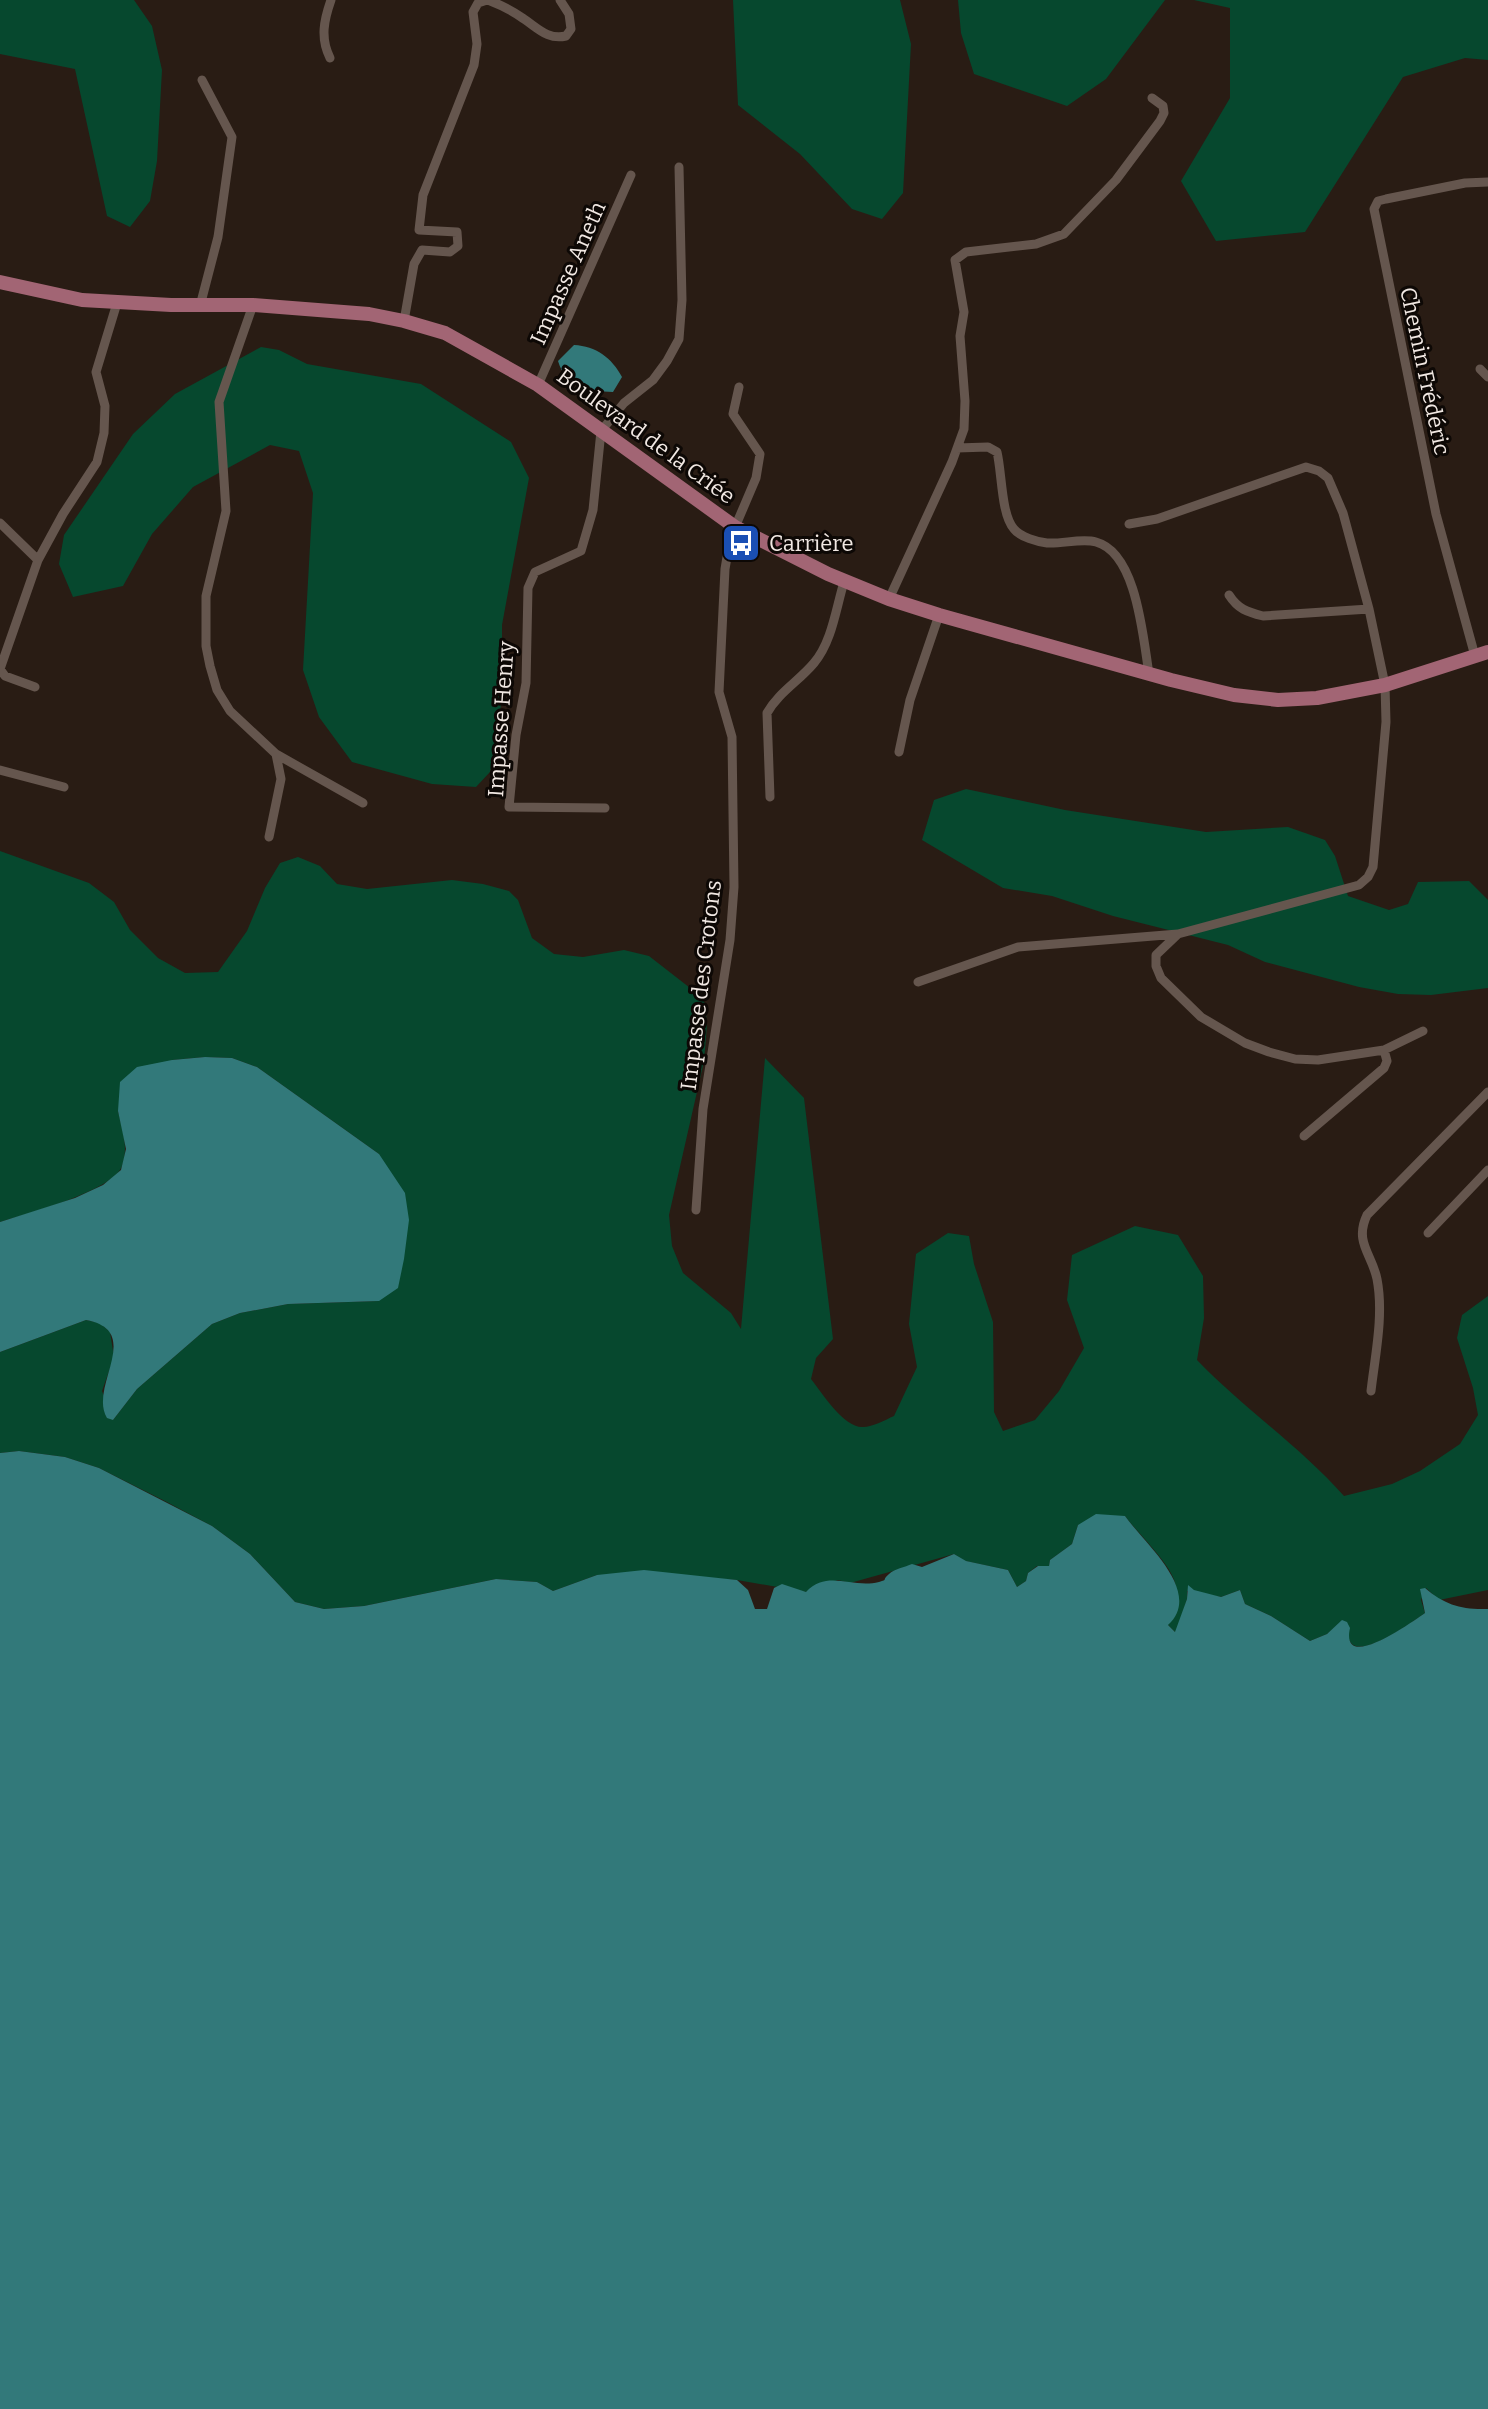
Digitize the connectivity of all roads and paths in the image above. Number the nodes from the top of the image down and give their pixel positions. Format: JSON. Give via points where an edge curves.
{"nodes":[{"id":1,"x":331,"y":0,"type":"edge"},
{"id":2,"x":488,"y":0,"type":"edge"},
{"id":3,"x":560,"y":0,"type":"edge"},
{"id":4,"x":330,"y":58,"type":"dead end"},
{"id":5,"x":202,"y":80,"type":"dead end"},
{"id":6,"x":1152,"y":98,"type":"dead end"},
{"id":7,"x":679,"y":167,"type":"dead end"},
{"id":8,"x":631,"y":175,"type":"dead end"},
{"id":9,"x":1488,"y":182,"type":"edge"},
{"id":10,"x":0,"y":282,"type":"edge"},
{"id":11,"x":117,"y":303,"type":"junction"},
{"id":12,"x":253,"y":305,"type":"junction"},
{"id":13,"x":200,"y":306,"type":"junction"},
{"id":14,"x":404,"y":321,"type":"junction"},
{"id":15,"x":1480,"y":369,"type":"dead end"},
{"id":16,"x":1488,"y":377,"type":"edge"},
{"id":17,"x":538,"y":385,"type":"junction"},
{"id":18,"x":739,"y":387,"type":"dead end"},
{"id":19,"x":601,"y":431,"type":"junction"},
{"id":20,"x":957,"y":448,"type":"junction"},
{"id":21,"x":0,"y":523,"type":"edge"},
{"id":22,"x":1129,"y":524,"type":"dead end"},
{"id":23,"x":735,"y":527,"type":"junction"},
{"id":24,"x":38,"y":560,"type":"junction"},
{"id":25,"x":844,"y":582,"type":"junction"},
{"id":26,"x":1229,"y":595,"type":"dead end"},
{"id":27,"x":889,"y":599,"type":"junction"},
{"id":28,"x":1369,"y":609,"type":"junction"},
{"id":29,"x":939,"y":615,"type":"junction"},
{"id":30,"x":1481,"y":654,"type":"edge"},
{"id":31,"x":0,"y":669,"type":"edge"},
{"id":32,"x":1149,"y":674,"type":"junction"},
{"id":33,"x":1385,"y":685,"type":"junction"},
{"id":34,"x":35,"y":687,"type":"dead end"},
{"id":35,"x":899,"y":752,"type":"dead end"},
{"id":36,"x":276,"y":754,"type":"junction"},
{"id":37,"x":0,"y":770,"type":"edge"},
{"id":38,"x":64,"y":787,"type":"dead end"},
{"id":39,"x":770,"y":797,"type":"dead end"},
{"id":40,"x":363,"y":803,"type":"dead end"},
{"id":41,"x":605,"y":808,"type":"dead end"},
{"id":42,"x":269,"y":837,"type":"dead end"},
{"id":43,"x":1178,"y":934,"type":"junction"},
{"id":44,"x":918,"y":982,"type":"dead end"},
{"id":45,"x":1423,"y":1031,"type":"dead end"},
{"id":46,"x":1384,"y":1050,"type":"junction"},
{"id":47,"x":1488,"y":1092,"type":"edge"},
{"id":48,"x":1304,"y":1136,"type":"dead end"},
{"id":49,"x":1488,"y":1170,"type":"edge"},
{"id":50,"x":696,"y":1210,"type":"dead end"},
{"id":51,"x":1428,"y":1233,"type":"dead end"},
{"id":52,"x":1371,"y":1391,"type":"dead end"}],
"edges":[{"from":1,"to":4,"type":"street","via":[[323,23]]},
{"from":2,"to":3,"type":"street","via":[[556,39],[571,29]]},
{"from":2,"to":14,"type":"street","via":[[473,12],[474,65],[423,195],[419,230],[457,232],[458,246],[450,252],[422,250],[414,264]]},
{"from":5,"to":13,"type":"street","via":[[232,137],[218,237]]},
{"from":6,"to":20,"type":"street","via":[[1163,106],[1160,121],[1116,180],[1064,234],[1036,244],[966,252],[955,260],[964,312],[960,336],[965,401]]},
{"from":7,"to":19,"type":"street","via":[[679,339],[653,380]]},
{"from":8,"to":17,"type":"street","name":"Impasse Aneth"},
{"from":9,"to":30,"type":"street","name":"Chemin Frédéric","via":[[1386,199],[1374,209],[1436,514]]},
{"from":10,"to":11,"type":"main road","name":"Boulevard de la Criée"},
{"from":11,"to":13,"type":"main road","name":"Boulevard de la Criée"},
{"from":11,"to":24,"type":"street","via":[[96,372],[105,406],[97,462]]},
{"from":12,"to":13,"type":"main road","name":"Boulevard de la Criée"},
{"from":12,"to":14,"type":"main road","name":"Boulevard de la Criée"},
{"from":12,"to":36,"type":"street","via":[[219,402],[226,511],[206,596],[206,646],[217,690],[230,711]]},
{"from":14,"to":17,"type":"main road","name":"Boulevard de la Criée","via":[[445,333]]},
{"from":15,"to":16,"type":"street"},
{"from":17,"to":19,"type":"main road","name":"Boulevard de la Criée"},
{"from":18,"to":23,"type":"street","name":"Impasse des Crotons","via":[[733,414],[760,454]]},
{"from":19,"to":23,"type":"main road","name":"Boulevard de la Criée"},
{"from":19,"to":41,"type":"street","name":"Impasse Henry","via":[[593,510],[581,551],[535,572],[528,588],[526,683],[509,807]]},
{"from":20,"to":27,"type":"street"},
{"from":20,"to":32,"type":"street","via":[[988,447],[997,452],[1006,515],[1014,531],[1039,542],[1093,541],[1108,546],[1119,558],[1134,593]]},
{"from":21,"to":24,"type":"street"},
{"from":22,"to":28,"type":"street","via":[[1306,467],[1319,471],[1328,478],[1343,513]]},
{"from":23,"to":25,"type":"main road","name":"Boulevard de la Criée"},
{"from":23,"to":50,"type":"street","name":"Impasse des Crotons","via":[[725,569],[719,692],[732,737],[734,887],[703,1109]]},
{"from":24,"to":31,"type":"street"},
{"from":25,"to":27,"type":"main road","name":"Boulevard de la Criée"},
{"from":25,"to":39,"type":"street","via":[[825,645],[767,713]]},
{"from":26,"to":28,"type":"street","via":[[1247,613],[1263,616]]},
{"from":27,"to":29,"type":"main road","name":"Boulevard de la Criée"},
{"from":28,"to":33,"type":"street"},
{"from":29,"to":32,"type":"main road","name":"Boulevard de la Criée"},
{"from":29,"to":35,"type":"street","via":[[910,700]]},
{"from":30,"to":33,"type":"main road","name":"Boulevard de la Criée"},
{"from":31,"to":34,"type":"street"},
{"from":32,"to":33,"type":"main road","name":"Boulevard de la Criée","via":[[1278,700]]},
{"from":33,"to":43,"type":"street","via":[[1386,722],[1368,877],[1359,885]]},
{"from":36,"to":40,"type":"street"},
{"from":36,"to":42,"type":"street","via":[[281,779]]},
{"from":37,"to":38,"type":"street"},
{"from":43,"to":44,"type":"street","via":[[1018,947]]},
{"from":43,"to":46,"type":"street","via":[[1156,955],[1156,966],[1161,978],[1211,1025],[1295,1059]]},
{"from":45,"to":46,"type":"street"},
{"from":46,"to":48,"type":"street","via":[[1384,1068]]},
{"from":47,"to":52,"type":"street","via":[[1362,1225],[1379,1296]]},
{"from":49,"to":51,"type":"street"}]}
